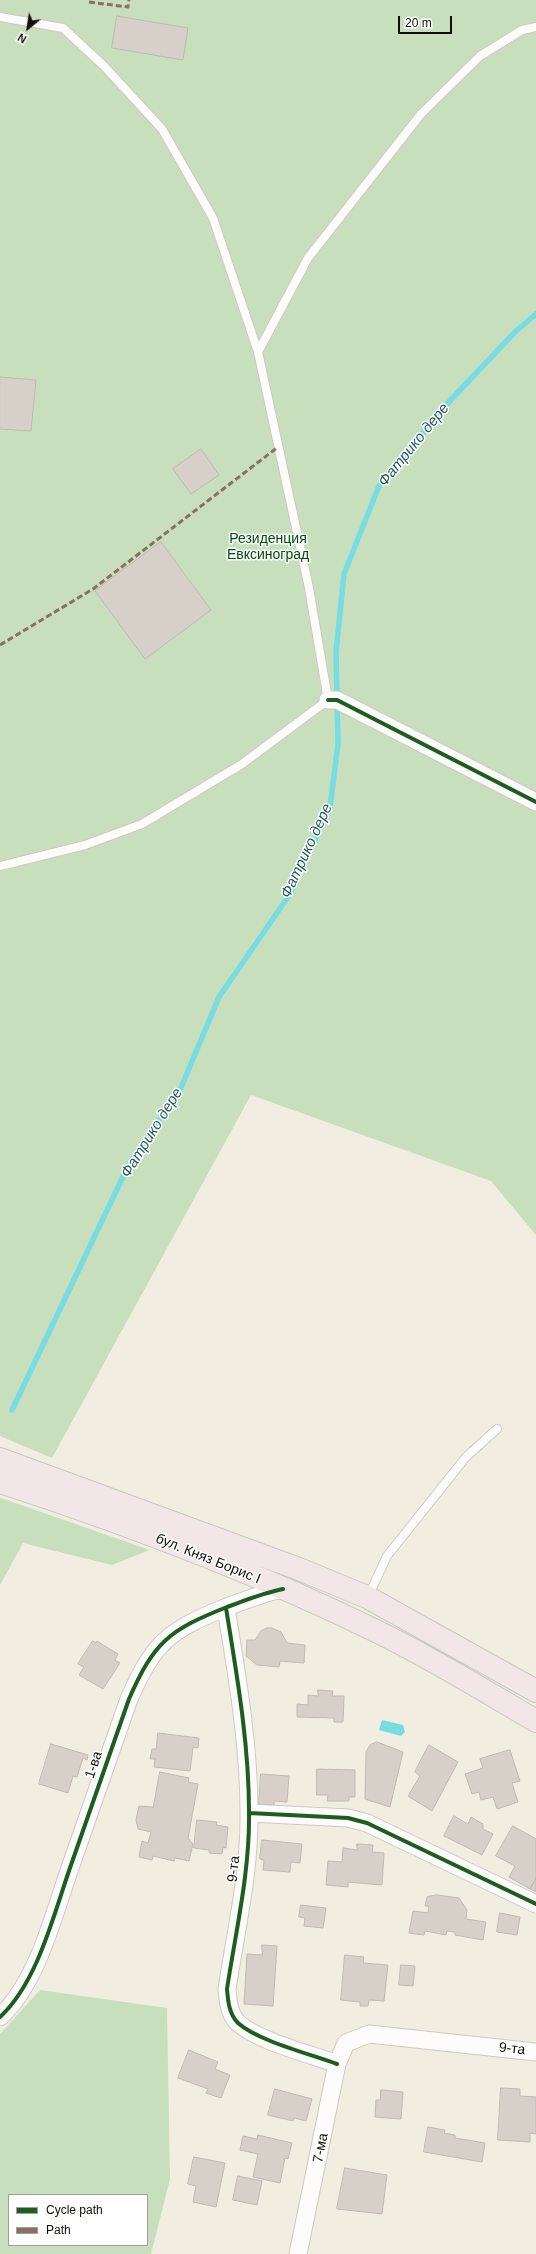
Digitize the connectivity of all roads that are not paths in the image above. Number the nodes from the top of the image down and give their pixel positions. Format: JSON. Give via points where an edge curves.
{"nodes":[{"id":1,"x":0,"y":17,"type":"edge"},
{"id":2,"x":536,"y":27,"type":"edge"},
{"id":3,"x":258,"y":352,"type":"junction"},
{"id":4,"x":328,"y":700,"type":"junction"},
{"id":5,"x":536,"y":802,"type":"edge"},
{"id":6,"x":0,"y":866,"type":"edge"},
{"id":7,"x":497,"y":1429,"type":"dead end"},
{"id":8,"x":0,"y":1459,"type":"edge"},
{"id":9,"x":0,"y":1482,"type":"edge"},
{"id":10,"x":282,"y":1589,"type":"junction"},
{"id":11,"x":367,"y":1597,"type":"junction"},
{"id":12,"x":226,"y":1608,"type":"junction"},
{"id":13,"x":536,"y":1691,"type":"edge"},
{"id":14,"x":536,"y":1721,"type":"edge"},
{"id":15,"x":249,"y":1813,"type":"junction"},
{"id":16,"x":536,"y":1904,"type":"edge"},
{"id":17,"x":0,"y":2017,"type":"edge"},
{"id":18,"x":346,"y":2043,"type":"joint"},
{"id":19,"x":536,"y":2052,"type":"edge"},
{"id":20,"x":337,"y":2064,"type":"junction"},
{"id":21,"x":298,"y":2254,"type":"edge"}],
"edges":[{"from":1,"to":3,"type":"lane","via":[[63,28],[104,66],[162,129],[213,218]]},
{"from":2,"to":3,"type":"lane","via":[[522,30],[480,56],[421,114],[308,258]]},
{"from":3,"to":4,"type":"lane","via":[[308,588]]},
{"from":4,"to":5,"type":"street","via":[[337,700]]},
{"from":4,"to":6,"type":"lane","via":[[242,764],[142,824],[85,845]]},
{"from":7,"to":11,"type":"lane","via":[[466,1458],[387,1556]]},
{"from":8,"to":11,"type":"highway","name":"бул. Княз Борис I","via":[[299,1569]]},
{"from":9,"to":10,"type":"highway","name":"бул. Княз Борис I","via":[[131,1528]]},
{"from":10,"to":12,"type":"street","name":"1-ва"},
{"from":10,"to":14,"type":"highway","name":"бул. Княз Борис I","via":[[381,1634]]},
{"from":11,"to":13,"type":"highway","name":"бул. Княз Борис I"},
{"from":12,"to":15,"type":"street","name":"9-та","via":[[245,1722]]},
{"from":12,"to":17,"type":"street","name":"1-ва","via":[[181,1628],[166,1639],[142,1669],[129,1699],[46,1937],[27,1982],[8,2010]]},
{"from":15,"to":16,"type":"street","via":[[348,1818],[367,1823]]},
{"from":15,"to":20,"type":"street","name":"9-та","via":[[245,1874],[227,1989],[228,2006],[237,2022],[254,2034]]},
{"from":18,"to":19,"type":"street","name":"9-та","via":[[369,2034]]},
{"from":18,"to":20,"type":"street","name":"7-ма"},
{"from":20,"to":21,"type":"street","name":"7-ма"}]}
